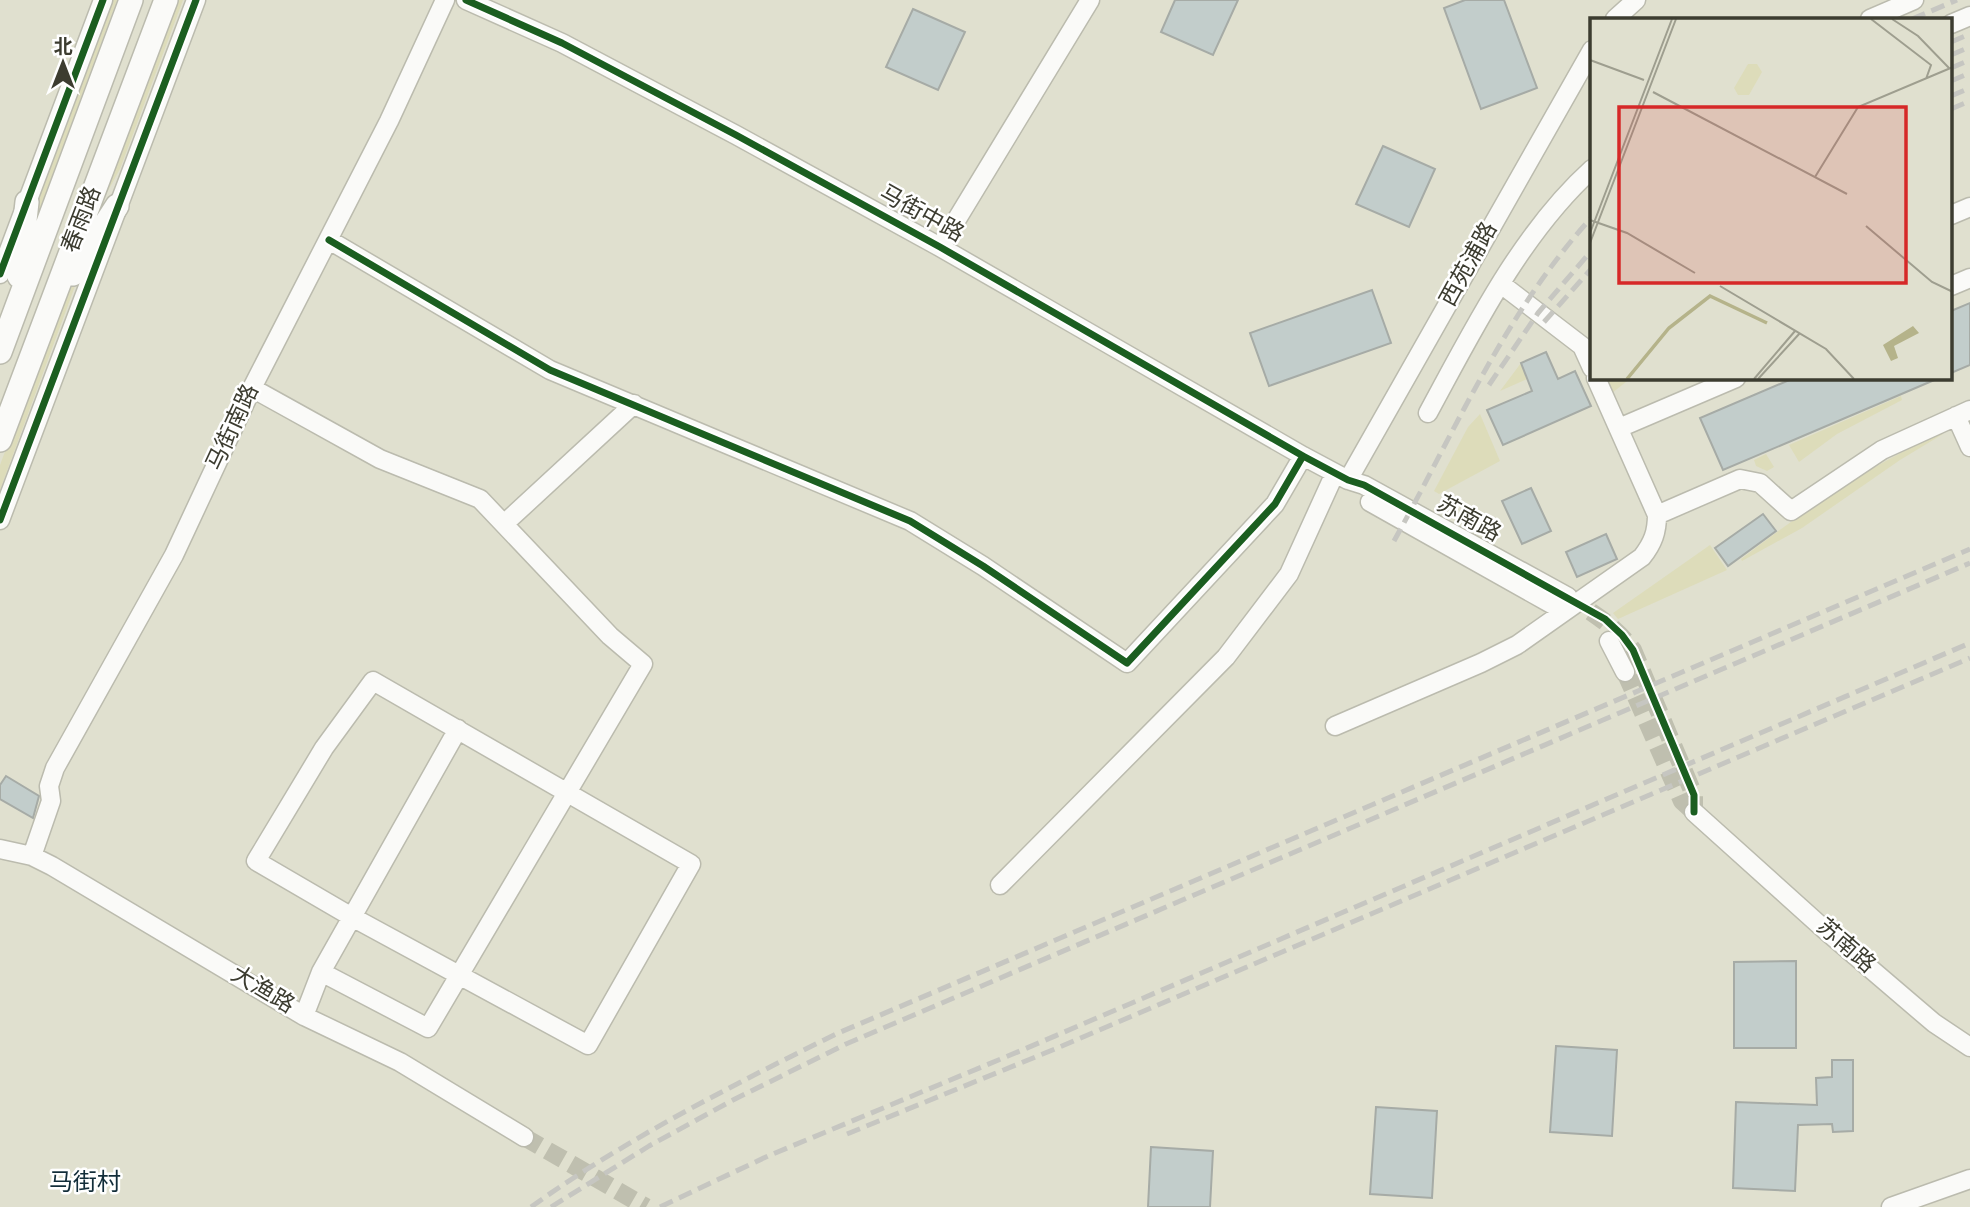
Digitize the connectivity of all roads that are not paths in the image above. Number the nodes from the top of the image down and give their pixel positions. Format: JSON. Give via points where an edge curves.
{"nodes":[{"id":1,"x":103,"y":0,"type":"edge"},
{"id":2,"x":131,"y":0,"type":"edge"},
{"id":3,"x":166,"y":0,"type":"edge"},
{"id":4,"x":196,"y":0,"type":"edge"},
{"id":5,"x":445,"y":0,"type":"edge"},
{"id":6,"x":466,"y":0,"type":"edge"},
{"id":7,"x":1090,"y":0,"type":"edge"},
{"id":8,"x":1914,"y":0,"type":"edge"},
{"id":9,"x":1634,"y":1,"type":"edge"},
{"id":10,"x":1970,"y":16,"type":"edge"},
{"id":11,"x":1616,"y":18,"type":"edge"},
{"id":12,"x":1872,"y":18,"type":"edge"},
{"id":13,"x":1952,"y":24,"type":"edge"},
{"id":14,"x":1590,"y":53,"type":"edge"},
{"id":15,"x":1590,"y":171,"type":"edge"},
{"id":16,"x":27,"y":202,"type":"junction"},
{"id":17,"x":117,"y":206,"type":"junction"},
{"id":18,"x":1970,"y":207,"type":"edge"},
{"id":19,"x":1952,"y":215,"type":"edge"},
{"id":20,"x":328,"y":240,"type":"junction"},
{"id":21,"x":940,"y":247,"type":"junction"},
{"id":22,"x":0,"y":274,"type":"edge"},
{"id":23,"x":1970,"y":278,"type":"edge"},
{"id":24,"x":1501,"y":284,"type":"junction"},
{"id":25,"x":1952,"y":286,"type":"edge"},
{"id":26,"x":16,"y":308,"type":"junction"},
{"id":27,"x":49,"y":311,"type":"junction"},
{"id":28,"x":0,"y":352,"type":"edge"},
{"id":29,"x":1590,"y":364,"type":"edge"},
{"id":30,"x":1598,"y":380,"type":"edge"},
{"id":31,"x":1726,"y":380,"type":"edge"},
{"id":32,"x":1702,"y":385,"type":"edge"},
{"id":33,"x":252,"y":388,"type":"junction"},
{"id":34,"x":634,"y":404,"type":"junction"},
{"id":35,"x":1428,"y":413,"type":"dead end"},
{"id":36,"x":1963,"y":413,"type":"edge"},
{"id":37,"x":1619,"y":428,"type":"junction"},
{"id":38,"x":0,"y":440,"type":"edge"},
{"id":39,"x":1970,"y":447,"type":"edge"},
{"id":40,"x":1303,"y":456,"type":"junction"},
{"id":41,"x":1342,"y":477,"type":"junction"},
{"id":42,"x":1657,"y":515,"type":"junction"},
{"id":43,"x":0,"y":520,"type":"edge"},
{"id":44,"x":504,"y":524,"type":"junction"},
{"id":45,"x":1561,"y":602,"type":"tunnel mouth"},
{"id":46,"x":1609,"y":641,"type":"dead end"},
{"id":47,"x":1625,"y":672,"type":"tunnel mouth"},
{"id":48,"x":1335,"y":726,"type":"dead end"},
{"id":49,"x":458,"y":729,"type":"junction"},
{"id":50,"x":567,"y":791,"type":"junction"},
{"id":51,"x":1694,"y":812,"type":"dead end"},
{"id":52,"x":0,"y":849,"type":"edge"},
{"id":53,"x":32,"y":856,"type":"junction"},
{"id":54,"x":1000,"y":885,"type":"dead end"},
{"id":55,"x":352,"y":917,"type":"junction"},
{"id":56,"x":321,"y":972,"type":"junction"},
{"id":57,"x":460,"y":975,"type":"junction"},
{"id":58,"x":304,"y":1016,"type":"junction"},
{"id":59,"x":1970,"y":1047,"type":"edge"},
{"id":60,"x":524,"y":1137,"type":"tunnel mouth"},
{"id":61,"x":1970,"y":1179,"type":"edge"},
{"id":62,"x":1891,"y":1207,"type":"edge"}],
"edges":[{"from":1,"to":16,"type":"street"},
{"from":2,"to":26,"type":"main road","name":"春雨路"},
{"from":3,"to":27,"type":"main road","name":"春雨路"},
{"from":4,"to":17,"type":"street"},
{"from":5,"to":20,"type":"street","name":"马街南路"},
{"from":6,"to":21,"type":"street","name":"马街中路","via":[[562,43]]},
{"from":7,"to":21,"type":"street"},
{"from":8,"to":12,"type":"street"},
{"from":9,"to":11,"type":"street"},
{"from":10,"to":13,"type":"street"},
{"from":14,"to":41,"type":"street","name":"西苑浦路"},
{"from":15,"to":24,"type":"street","via":[[1546,218]]},
{"from":16,"to":22,"type":"street"},
{"from":16,"to":26,"type":"main road"},
{"from":17,"to":27,"type":"main road"},
{"from":17,"to":43,"type":"street"},
{"from":18,"to":19,"type":"street"},
{"from":20,"to":33,"type":"street","name":"马街南路"},
{"from":20,"to":34,"type":"street","via":[[550,370]]},
{"from":21,"to":40,"type":"street","name":"马街中路"},
{"from":23,"to":25,"type":"street"},
{"from":24,"to":29,"type":"street","via":[[1582,346]]},
{"from":24,"to":35,"type":"street"},
{"from":26,"to":28,"type":"main road","name":"春雨路"},
{"from":27,"to":38,"type":"main road","name":"春雨路"},
{"from":30,"to":37,"type":"street"},
{"from":31,"to":32,"type":"street"},
{"from":32,"to":37,"type":"street"},
{"from":33,"to":44,"type":"street","via":[[380,459],[480,499]]},
{"from":33,"to":53,"type":"street","name":"马街南路","via":[[174,555],[55,768],[49,786],[51,801]]},
{"from":34,"to":40,"type":"street","via":[[910,521],[1127,663],[1275,504]]},
{"from":34,"to":44,"type":"street"},
{"from":36,"to":39,"type":"street"},
{"from":36,"to":42,"type":"street","via":[[1882,450],[1790,511],[1760,483],[1741,479]]},
{"from":37,"to":42,"type":"street"},
{"from":40,"to":41,"type":"street","name":"马街中路"},
{"from":41,"to":45,"type":"street","name":"苏南路","via":[[1364,485]]},
{"from":41,"to":54,"type":"street","name":"西苑浦路","via":[[1289,575],[1226,657]]},
{"from":42,"to":48,"type":"street","via":[[1657,531],[1642,557],[1517,645]]},
{"from":44,"to":50,"type":"street","via":[[610,636],[643,664]]},
{"from":46,"to":47,"type":"street"},
{"from":49,"to":50,"type":"street"},
{"from":49,"to":55,"type":"street"},
{"from":49,"to":55,"type":"street","via":[[373,681],[324,748],[256,861]]},
{"from":50,"to":57,"type":"street"},
{"from":50,"to":57,"type":"street","via":[[691,864],[588,1045]]},
{"from":51,"to":59,"type":"street","name":"苏南路","via":[[1834,938],[1934,1023]]},
{"from":52,"to":53,"type":"street","name":"大渔路"},
{"from":53,"to":58,"type":"street","name":"大渔路"},
{"from":55,"to":56,"type":"street"},
{"from":55,"to":57,"type":"street"},
{"from":56,"to":57,"type":"street","via":[[428,1028]]},
{"from":56,"to":58,"type":"street"},
{"from":58,"to":60,"type":"street","name":"大渔路","via":[[400,1062]]},
{"from":61,"to":62,"type":"street"}]}
